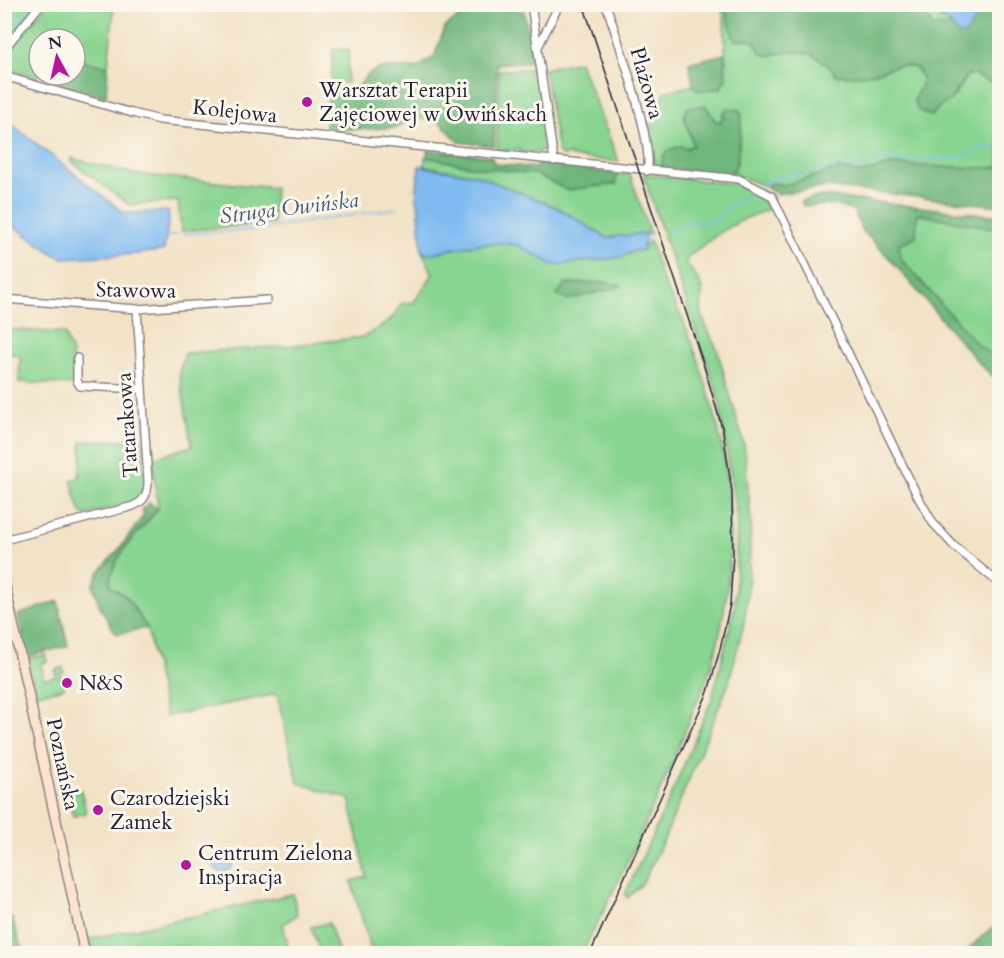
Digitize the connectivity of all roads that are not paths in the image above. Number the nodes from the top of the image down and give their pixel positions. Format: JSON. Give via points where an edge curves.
{"nodes":[{"id":1,"x":41,"y":4,"type":"edge"},
{"id":2,"x":531,"y":4,"type":"edge"},
{"id":3,"x":558,"y":4,"type":"edge"},
{"id":4,"x":606,"y":4,"type":"edge"},
{"id":5,"x":535,"y":30,"type":"junction"},
{"id":6,"x":544,"y":32,"type":"junction"},
{"id":7,"x":4,"y":49,"type":"edge"},
{"id":8,"x":537,"y":49,"type":"junction"},
{"id":9,"x":4,"y":76,"type":"edge"},
{"id":10,"x":551,"y":139,"type":"junction"},
{"id":11,"x":543,"y":160,"type":"junction"},
{"id":12,"x":554,"y":161,"type":"junction"},
{"id":13,"x":647,"y":171,"type":"junction"},
{"id":14,"x":4,"y":299,"type":"edge"},
{"id":15,"x":267,"y":300,"type":"dead end"},
{"id":16,"x":137,"y":309,"type":"junction"},
{"id":17,"x":77,"y":358,"type":"dead end"},
{"id":18,"x":141,"y":389,"type":"junction"},
{"id":19,"x":4,"y":540,"type":"edge"},
{"id":20,"x":4,"y":582,"type":"edge"},
{"id":21,"x":999,"y":584,"type":"edge"},
{"id":22,"x":85,"y":954,"type":"edge"}],
"edges":[{"from":1,"to":7,"type":"street"},
{"from":2,"to":5,"type":"street"},
{"from":3,"to":6,"type":"street"},
{"from":4,"to":13,"type":"street","name":"Plażowa","via":[[645,137],[650,160]]},
{"from":5,"to":6,"type":"street"},
{"from":5,"to":8,"type":"street"},
{"from":6,"to":8,"type":"street"},
{"from":8,"to":10,"type":"street"},
{"from":9,"to":11,"type":"street","name":"Kolejowa","via":[[160,120]]},
{"from":10,"to":11,"type":"street"},
{"from":10,"to":12,"type":"street"},
{"from":11,"to":12,"type":"street","name":"Kolejowa"},
{"from":12,"to":13,"type":"street","name":"Kolejowa"},
{"from":13,"to":21,"type":"street","name":"Kolejowa","via":[[739,179],[772,196],[918,497],[954,546]]},
{"from":14,"to":16,"type":"street","name":"Stawowa"},
{"from":15,"to":16,"type":"street","name":"Stawowa"},
{"from":16,"to":18,"type":"street","name":"Tatarakowa"},
{"from":17,"to":18,"type":"street","via":[[76,377],[80,386]]},
{"from":18,"to":19,"type":"street","name":"Tatarakowa","via":[[148,486],[142,501]]},
{"from":20,"to":22,"type":"main road","name":"Poznańska"}]}
